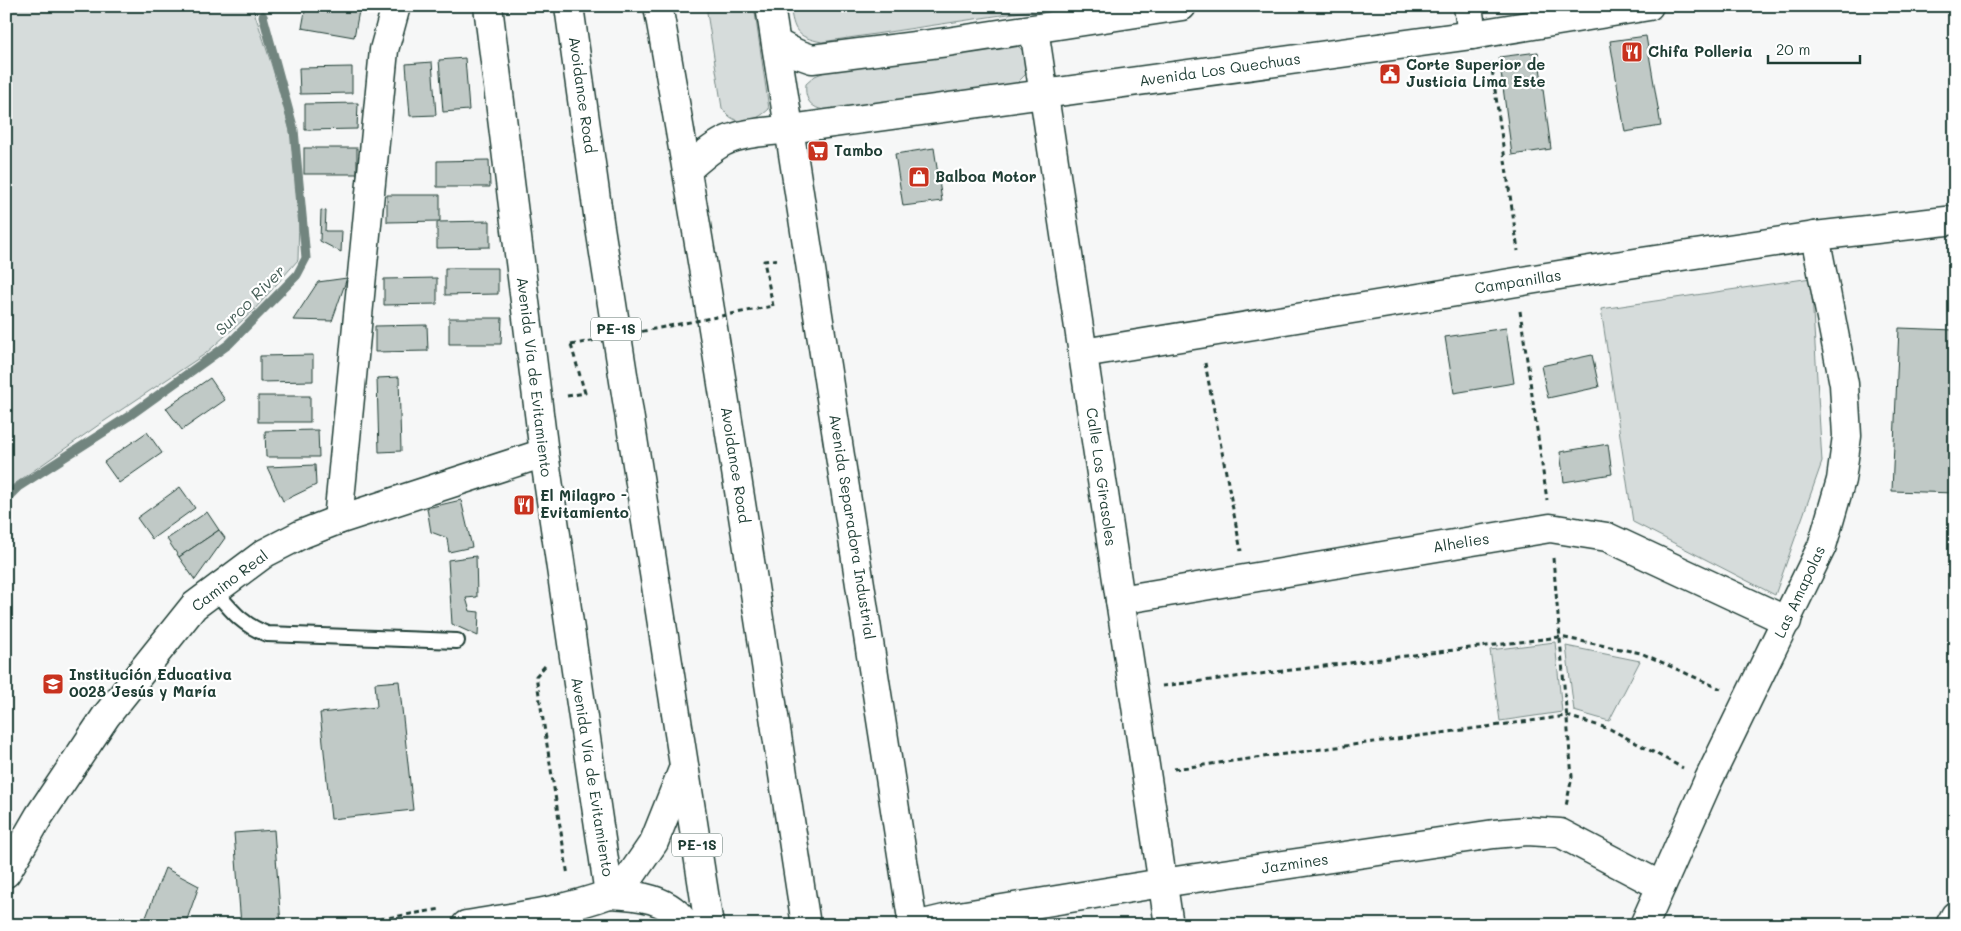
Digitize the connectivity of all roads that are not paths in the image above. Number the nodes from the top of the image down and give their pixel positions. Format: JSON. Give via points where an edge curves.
{"nodes":[{"id":1,"x":396,"y":6,"type":"edge"},
{"id":2,"x":488,"y":6,"type":"edge"},
{"id":3,"x":569,"y":6,"type":"edge"},
{"id":4,"x":658,"y":6,"type":"edge"},
{"id":5,"x":770,"y":6,"type":"edge"},
{"id":6,"x":1182,"y":6,"type":"edge"},
{"id":7,"x":1468,"y":6,"type":"edge"},
{"id":8,"x":1649,"y":6,"type":"edge"},
{"id":9,"x":1034,"y":29,"type":"junction"},
{"id":10,"x":1479,"y":34,"type":"junction"},
{"id":11,"x":776,"y":43,"type":"junction"},
{"id":12,"x":1044,"y":95,"type":"junction"},
{"id":13,"x":790,"y":129,"type":"junction"},
{"id":14,"x":688,"y":170,"type":"junction"},
{"id":15,"x":1955,"y":220,"type":"edge"},
{"id":16,"x":1815,"y":236,"type":"junction"},
{"id":17,"x":1083,"y":353,"type":"junction"},
{"id":18,"x":544,"y":453,"type":"junction"},
{"id":19,"x":338,"y":520,"type":"junction"},
{"id":20,"x":214,"y":590,"type":"junction"},
{"id":21,"x":1120,"y":600,"type":"junction"},
{"id":22,"x":1787,"y":621,"type":"junction"},
{"id":23,"x":457,"y":641,"type":"dead end"},
{"id":24,"x":684,"y":766,"type":"junction"},
{"id":25,"x":6,"y":873,"type":"edge"},
{"id":26,"x":1162,"y":883,"type":"junction"},
{"id":27,"x":1661,"y":886,"type":"junction"},
{"id":28,"x":609,"y":894,"type":"junction"},
{"id":29,"x":1955,"y":916,"type":"edge"},
{"id":30,"x":466,"y":925,"type":"edge"},
{"id":31,"x":686,"y":925,"type":"edge"},
{"id":32,"x":709,"y":925,"type":"edge"},
{"id":33,"x":806,"y":925,"type":"edge"},
{"id":34,"x":913,"y":925,"type":"edge"},
{"id":35,"x":919,"y":925,"type":"edge"},
{"id":36,"x":1169,"y":925,"type":"edge"},
{"id":37,"x":1644,"y":925,"type":"edge"},
{"id":38,"x":1950,"y":925,"type":"edge"}],
"edges":[{"from":1,"to":19,"type":"main road","via":[[384,50]]},
{"from":2,"to":18,"type":"main road","name":"Avenida Vía de Evitamiento"},
{"from":3,"to":24,"type":"main road","name":"Avoidance Road","number":"PE-1S","via":[[599,221]]},
{"from":4,"to":14,"type":"main road","name":"Avoidance Road"},
{"from":5,"to":11,"type":"main road","name":"Avenida Separadora Industrial"},
{"from":6,"to":9,"type":"main road"},
{"from":7,"to":10,"type":"main road"},
{"from":8,"to":10,"type":"main road","name":"Avenida Los Quechuas"},
{"from":9,"to":11,"type":"main road","via":[[812,59]]},
{"from":9,"to":12,"type":"main road","name":"Calle Los Girasoles"},
{"from":10,"to":12,"type":"main road","name":"Avenida Los Quechuas"},
{"from":11,"to":13,"type":"main road","name":"Avenida Separadora Industrial"},
{"from":12,"to":13,"type":"main road","name":"Avenida Los Quechuas"},
{"from":12,"to":17,"type":"main road","name":"Calle Los Girasoles"},
{"from":13,"to":14,"type":"main road","name":"Avenida Los Quechuas","via":[[740,136],[724,142]]},
{"from":13,"to":34,"type":"main road","name":"Avenida Separadora Industrial"},
{"from":14,"to":33,"type":"main road","name":"Avoidance Road"},
{"from":15,"to":16,"type":"main road","name":"Campanillas"},
{"from":16,"to":17,"type":"main road","name":"Campanillas"},
{"from":16,"to":22,"type":"main road","name":"Las Amapolas","via":[[1844,384],[1847,436],[1842,480],[1822,546]]},
{"from":17,"to":21,"type":"main road","name":"Calle Los Girasoles"},
{"from":18,"to":19,"type":"main road","name":"Camino Real"},
{"from":18,"to":28,"type":"main road","name":"Avenida Vía de Evitamiento"},
{"from":19,"to":20,"type":"main road","name":"Camino Real","via":[[266,553]]},
{"from":20,"to":23,"type":"lane","via":[[243,622],[267,634]]},
{"from":20,"to":25,"type":"main road","name":"Camino Real","via":[[194,606],[106,716],[39,816]]},
{"from":21,"to":22,"type":"main road","name":"Alhelies","via":[[1550,528],[1607,537]]},
{"from":21,"to":26,"type":"main road","name":"Calle Los Girasoles"},
{"from":22,"to":27,"type":"main road","name":"Las Amapolas","via":[[1708,781]]},
{"from":24,"to":28,"type":"main road","via":[[654,842],[630,876]]},
{"from":24,"to":32,"type":"main road","name":"Avoidance Road","number":"PE-1S"},
{"from":26,"to":27,"type":"main road","name":"Jazmines","via":[[1528,831],[1560,833]]},
{"from":26,"to":35,"type":"main road","name":"Jazmines"},
{"from":26,"to":36,"type":"main road","name":"Calle Los Girasoles"},
{"from":27,"to":37,"type":"main road","name":"Las Amapolas"},
{"from":28,"to":30,"type":"main road","via":[[572,906]]},
{"from":28,"to":31,"type":"main road","via":[[636,895],[660,902],[680,915]]},
{"from":29,"to":38,"type":"main road"}]}
